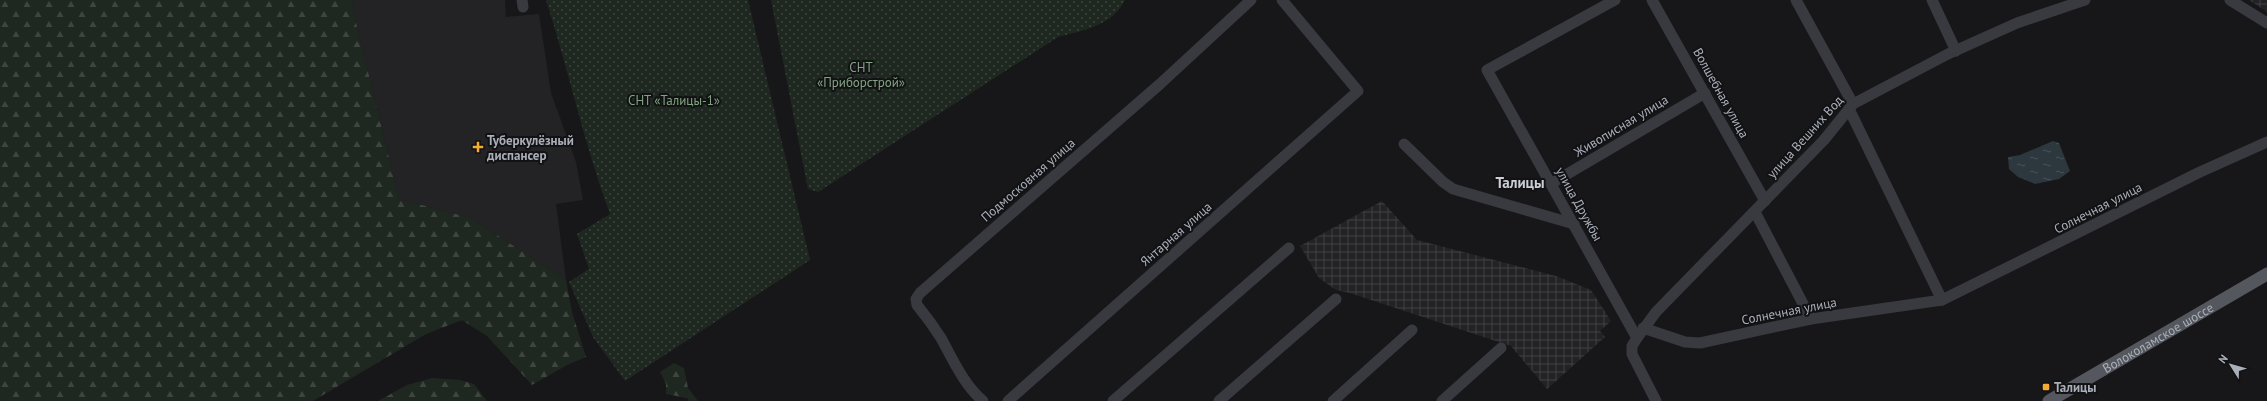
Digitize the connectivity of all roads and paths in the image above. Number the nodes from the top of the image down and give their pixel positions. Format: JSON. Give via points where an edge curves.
{"nodes":[{"id":1,"x":1251,"y":0,"type":"edge"},
{"id":2,"x":1282,"y":0,"type":"edge"},
{"id":3,"x":1615,"y":0,"type":"edge"},
{"id":4,"x":1652,"y":0,"type":"edge"},
{"id":5,"x":1796,"y":0,"type":"edge"},
{"id":6,"x":1932,"y":0,"type":"edge"},
{"id":7,"x":2085,"y":0,"type":"edge"},
{"id":8,"x":2230,"y":0,"type":"edge"},
{"id":9,"x":2267,"y":23,"type":"edge"},
{"id":10,"x":1956,"y":51,"type":"junction"},
{"id":11,"x":1705,"y":92,"type":"junction"},
{"id":12,"x":1851,"y":106,"type":"junction"},
{"id":13,"x":2267,"y":142,"type":"edge"},
{"id":14,"x":1404,"y":144,"type":"dead end"},
{"id":15,"x":1552,"y":183,"type":"junction"},
{"id":16,"x":1765,"y":201,"type":"junction"},
{"id":17,"x":1755,"y":212,"type":"junction"},
{"id":18,"x":1574,"y":224,"type":"junction"},
{"id":19,"x":1289,"y":248,"type":"dead end"},
{"id":20,"x":2267,"y":274,"type":"edge"},
{"id":21,"x":2267,"y":284,"type":"edge"},
{"id":22,"x":1336,"y":299,"type":"dead end"},
{"id":23,"x":1942,"y":300,"type":"junction"},
{"id":24,"x":1811,"y":319,"type":"junction"},
{"id":25,"x":1412,"y":330,"type":"dead end"},
{"id":26,"x":1640,"y":333,"type":"junction"},
{"id":27,"x":1501,"y":348,"type":"dead end"},
{"id":28,"x":1012,"y":400,"type":"edge"},
{"id":29,"x":983,"y":401,"type":"edge"},
{"id":30,"x":1113,"y":401,"type":"edge"},
{"id":31,"x":1220,"y":401,"type":"edge"},
{"id":32,"x":1333,"y":401,"type":"edge"},
{"id":33,"x":1442,"y":401,"type":"edge"},
{"id":34,"x":1656,"y":401,"type":"edge"},
{"id":35,"x":2049,"y":401,"type":"edge"},
{"id":36,"x":2067,"y":401,"type":"edge"}],
"edges":[{"from":1,"to":29,"type":"street","name":"Подмосковная улица","via":[[1160,84],[920,293],[916,299],[918,305],[940,336],[952,360]]},
{"from":2,"to":28,"type":"street","name":"Янтарная улица","via":[[1358,92]]},
{"from":3,"to":15,"type":"street","name":"улица Дружбы","via":[[1487,70]]},
{"from":4,"to":11,"type":"street","name":"Волшебная улица"},
{"from":5,"to":12,"type":"street"},
{"from":6,"to":10,"type":"street"},
{"from":7,"to":10,"type":"street","name":"улица Вешних Вод","via":[[2017,23]]},
{"from":8,"to":9,"type":"street"},
{"from":10,"to":12,"type":"street","name":"улица Вешних Вод"},
{"from":11,"to":15,"type":"street","name":"Живописная улица"},
{"from":11,"to":16,"type":"street","name":"Волшебная улица"},
{"from":12,"to":16,"type":"street","name":"улица Вешних Вод","via":[[1824,140]]},
{"from":12,"to":23,"type":"street"},
{"from":13,"to":23,"type":"street","name":"Солнечная улица","via":[[2200,172]]},
{"from":14,"to":18,"type":"street","via":[[1453,189]]},
{"from":15,"to":18,"type":"street","name":"улица Дружбы"},
{"from":16,"to":17,"type":"street","name":"улица Вешних Вод"},
{"from":17,"to":24,"type":"street"},
{"from":17,"to":26,"type":"street","name":"улица Вешних Вод"},
{"from":18,"to":26,"type":"street","name":"улица Дружбы"},
{"from":19,"to":30,"type":"street"},
{"from":20,"to":35,"type":"main road","name":"Волоколамское шоссе"},
{"from":21,"to":36,"type":"main road","name":"Волоколамское шоссе"},
{"from":22,"to":31,"type":"street"},
{"from":23,"to":24,"type":"street","name":"Солнечная улица"},
{"from":24,"to":26,"type":"street","name":"Солнечная улица","via":[[1700,343]]},
{"from":25,"to":32,"type":"street"},
{"from":26,"to":34,"type":"street","via":[[1632,346],[1632,354]]},
{"from":27,"to":33,"type":"street"}]}
